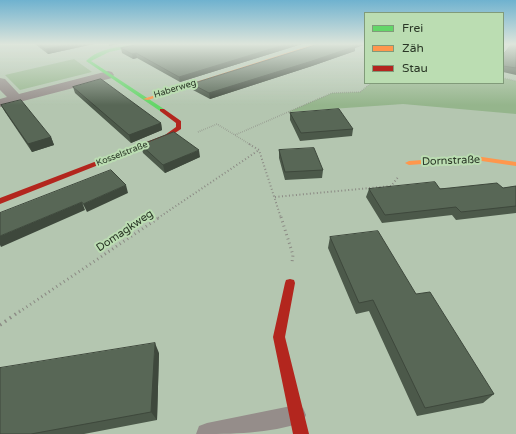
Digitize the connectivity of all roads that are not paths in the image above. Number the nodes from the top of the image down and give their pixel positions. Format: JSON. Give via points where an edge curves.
{"nodes":[{"id":1,"x":93,"y":64,"type":"edge"},
{"id":2,"x":255,"y":64,"type":"edge"},
{"id":3,"x":108,"y":75,"type":"junction"},
{"id":4,"x":0,"y":82,"type":"edge"},
{"id":5,"x":16,"y":99,"type":"junction"},
{"id":6,"x":146,"y":99,"type":"junction"},
{"id":7,"x":0,"y":104,"type":"edge"},
{"id":8,"x":409,"y":163,"type":"road end"},
{"id":9,"x":516,"y":164,"type":"edge"},
{"id":10,"x":0,"y":202,"type":"edge"},
{"id":11,"x":290,"y":283,"type":"road end"},
{"id":12,"x":298,"y":424,"type":"edge"},
{"id":13,"x":207,"y":434,"type":"edge"}],
"edges":[{"from":1,"to":3,"type":"street"},
{"from":2,"to":6,"type":"street","name":"Haberweg"},
{"from":3,"to":5,"type":"street"},
{"from":3,"to":6,"type":"street"},
{"from":4,"to":5,"type":"street"},
{"from":5,"to":7,"type":"street"},
{"from":6,"to":10,"type":"street","name":"Kosselstraße","via":[[179,122],[179,128]]},
{"from":8,"to":9,"type":"street","name":"Dornstraße","via":[[475,158]]},
{"from":11,"to":12,"type":"street","via":[[279,337]]},
{"from":12,"to":13,"type":"lane"}]}
